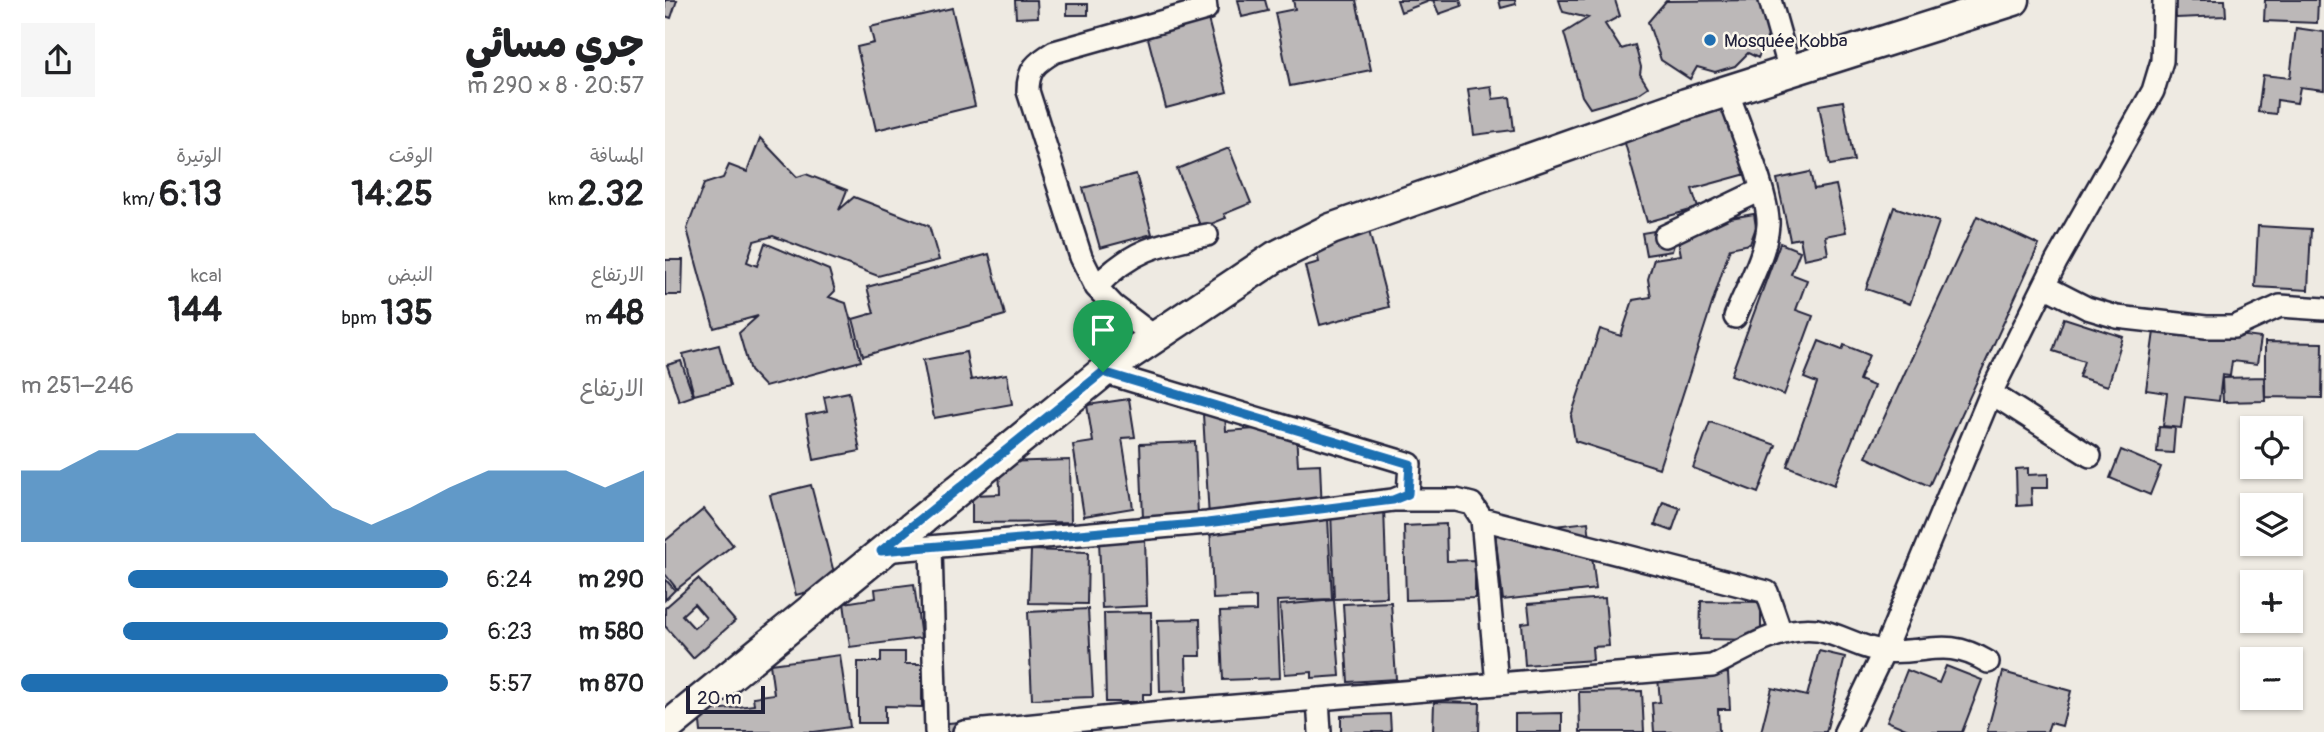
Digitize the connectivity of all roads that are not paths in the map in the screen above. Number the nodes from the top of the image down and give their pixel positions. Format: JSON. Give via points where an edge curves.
{"nodes":[{"id":1,"x":1205,"y":0,"type":"edge"},
{"id":2,"x":1770,"y":0,"type":"edge"},
{"id":3,"x":2014,"y":0,"type":"edge"},
{"id":4,"x":2164,"y":0,"type":"edge"},
{"id":5,"x":1790,"y":71,"type":"junction"},
{"id":6,"x":1727,"y":90,"type":"junction"},
{"id":7,"x":1761,"y":190,"type":"junction"},
{"id":8,"x":1207,"y":235,"type":"dead end"},
{"id":9,"x":1665,"y":236,"type":"dead end"},
{"id":10,"x":2044,"y":286,"type":"junction"},
{"id":11,"x":1096,"y":287,"type":"junction"},
{"id":12,"x":2324,"y":309,"type":"edge"},
{"id":13,"x":1735,"y":317,"type":"dead end"},
{"id":14,"x":1155,"y":337,"type":"junction"},
{"id":15,"x":1103,"y":372,"type":"junction"},
{"id":16,"x":1991,"y":393,"type":"junction"},
{"id":17,"x":2090,"y":456,"type":"dead end"},
{"id":18,"x":1393,"y":500,"type":"junction"},
{"id":19,"x":1482,"y":519,"type":"junction"},
{"id":20,"x":931,"y":547,"type":"junction"},
{"id":21,"x":881,"y":551,"type":"junction"},
{"id":22,"x":1781,"y":633,"type":"junction"},
{"id":23,"x":1884,"y":651,"type":"junction"},
{"id":24,"x":1988,"y":662,"type":"dead end"},
{"id":25,"x":1497,"y":684,"type":"junction"},
{"id":26,"x":1318,"y":699,"type":"junction"},
{"id":27,"x":665,"y":729,"type":"edge"},
{"id":28,"x":936,"y":732,"type":"edge"},
{"id":29,"x":964,"y":732,"type":"edge"},
{"id":30,"x":1320,"y":732,"type":"edge"},
{"id":31,"x":1845,"y":732,"type":"edge"}],
"edges":[{"from":1,"to":11,"type":"street","via":[[1206,9],[1054,52],[1028,75],[1028,91],[1081,257]]},
{"from":2,"to":5,"type":"street"},
{"from":3,"to":5,"type":"street"},
{"from":4,"to":10,"type":"street","via":[[2162,61],[2153,91]]},
{"from":5,"to":6,"type":"street"},
{"from":6,"to":7,"type":"street"},
{"from":6,"to":14,"type":"street","via":[[1331,229],[1275,257]]},
{"from":7,"to":9,"type":"street"},
{"from":7,"to":13,"type":"street","via":[[1768,225]]},
{"from":8,"to":11,"type":"street","via":[[1161,243],[1134,254]]},
{"from":10,"to":12,"type":"street","via":[[2117,317],[2206,327],[2234,327],[2280,306]]},
{"from":10,"to":16,"type":"street"},
{"from":11,"to":14,"type":"street"},
{"from":14,"to":15,"type":"street"},
{"from":15,"to":18,"type":"street","via":[[1410,464],[1408,494]]},
{"from":15,"to":21,"type":"street"},
{"from":16,"to":17,"type":"street"},
{"from":16,"to":23,"type":"street"},
{"from":18,"to":19,"type":"street","via":[[1456,500],[1472,504]]},
{"from":18,"to":20,"type":"street","via":[[1207,523]]},
{"from":19,"to":22,"type":"street","via":[[1767,592]]},
{"from":19,"to":25,"type":"street"},
{"from":20,"to":21,"type":"street"},
{"from":20,"to":28,"type":"street"},
{"from":21,"to":27,"type":"street"},
{"from":22,"to":23,"type":"street","via":[[1816,630]]},
{"from":22,"to":25,"type":"street","via":[[1711,666]]},
{"from":23,"to":24,"type":"street","via":[[1925,647],[1968,650]]},
{"from":23,"to":31,"type":"street"},
{"from":25,"to":26,"type":"street"},
{"from":26,"to":29,"type":"street"},
{"from":26,"to":30,"type":"street"}]}
